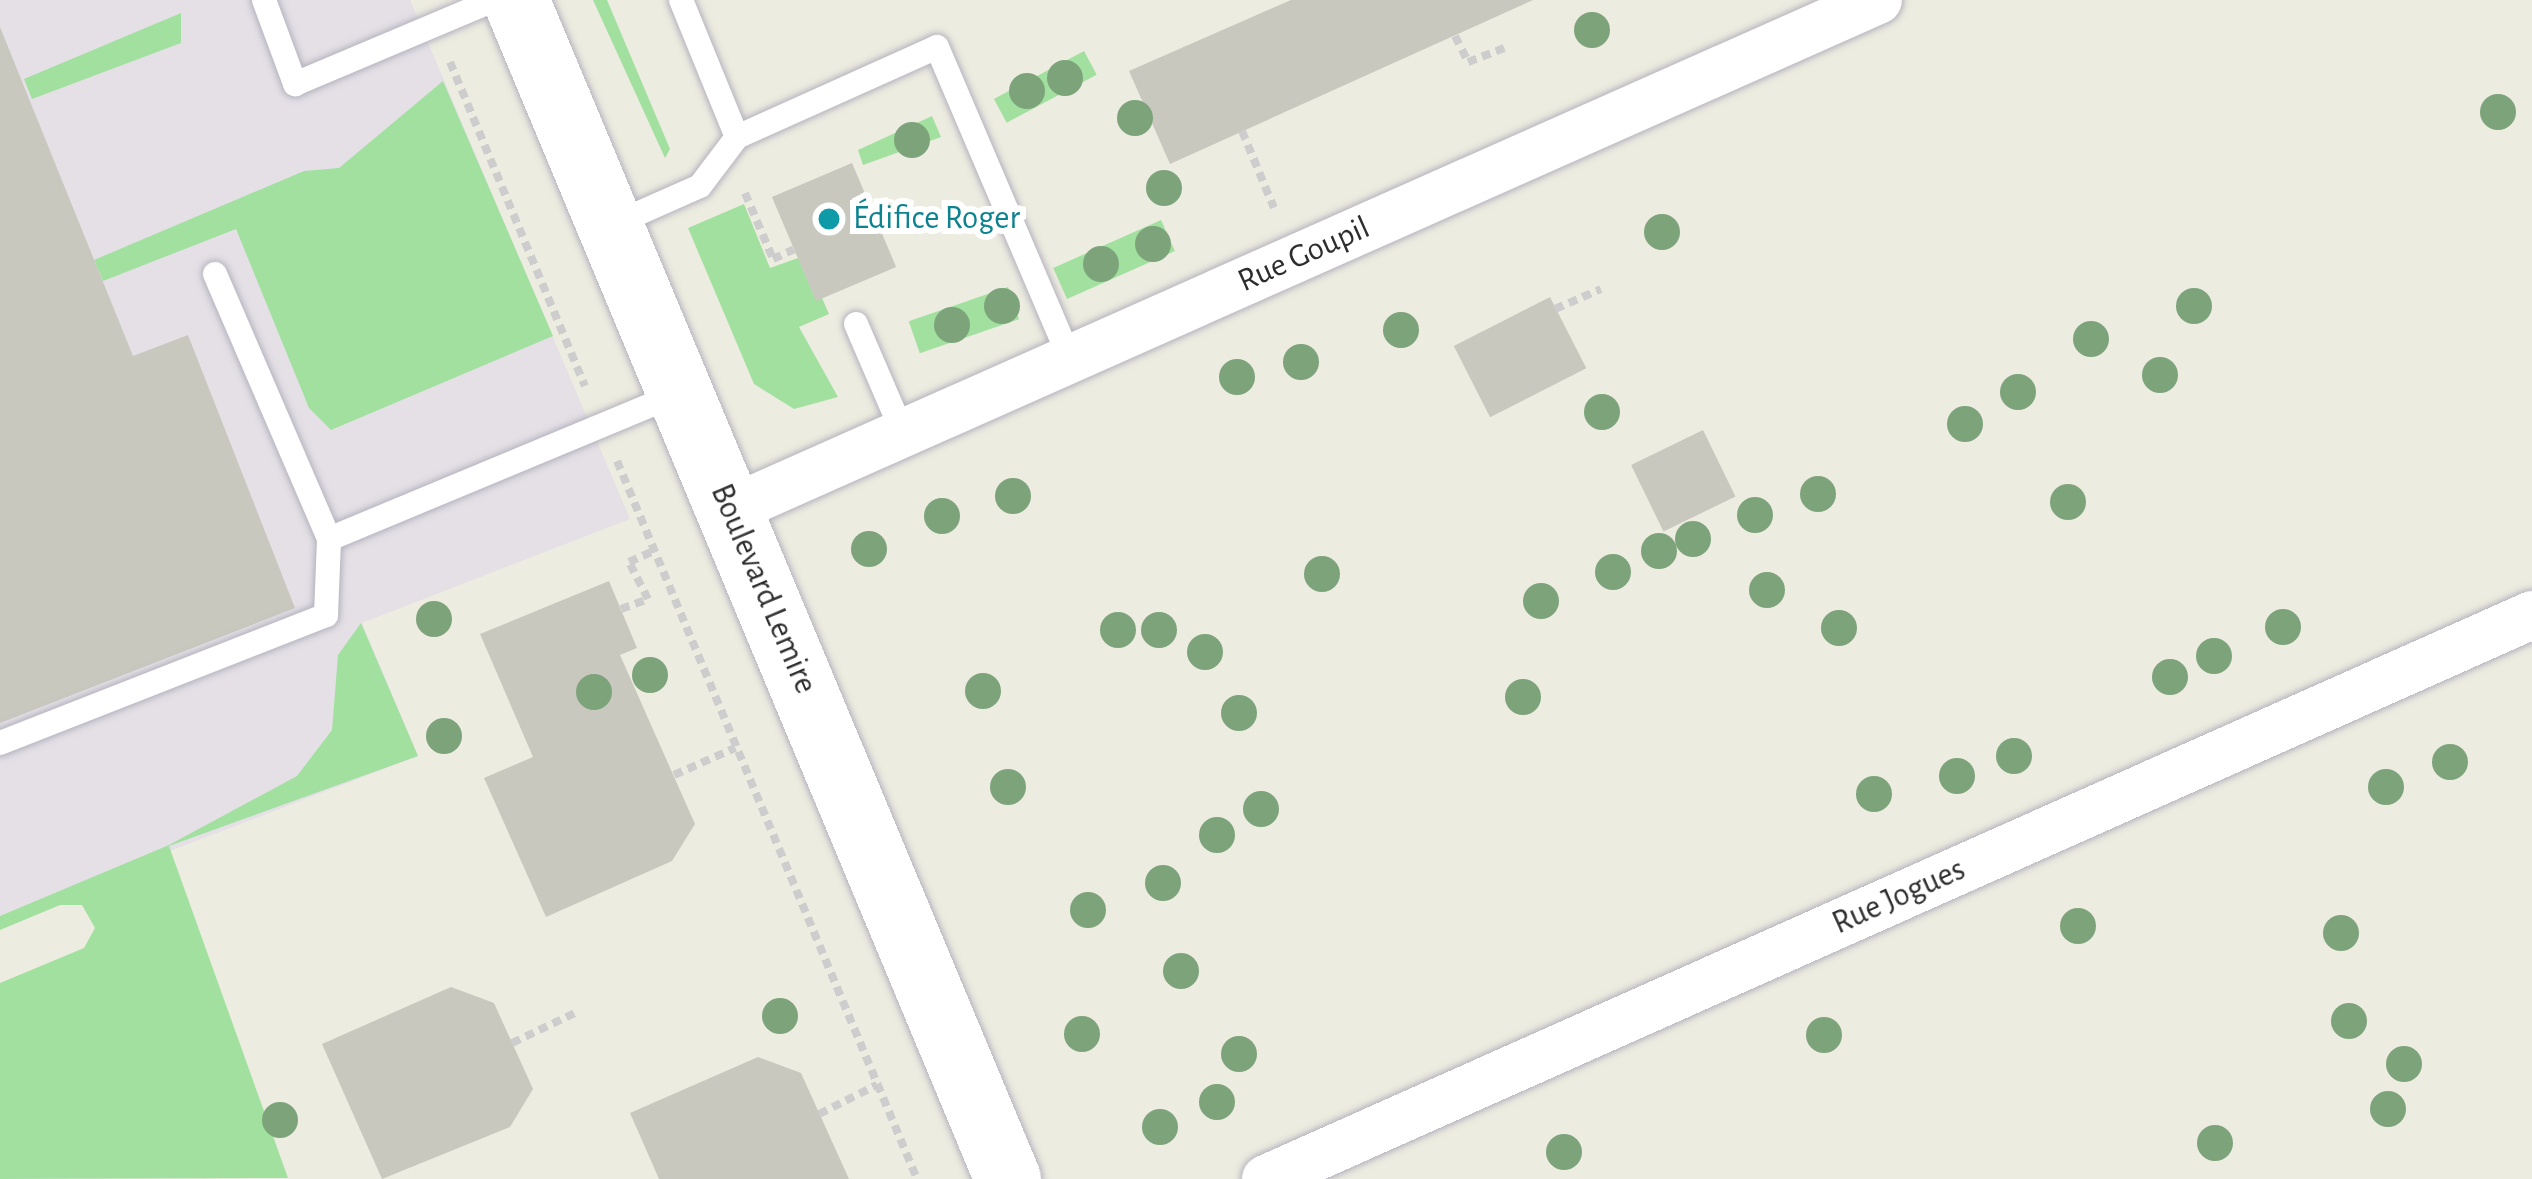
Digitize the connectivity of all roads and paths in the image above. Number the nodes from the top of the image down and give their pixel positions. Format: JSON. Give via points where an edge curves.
{"nodes":[{"id":1,"x":264,"y":0,"type":"edge"},
{"id":2,"x":494,"y":0,"type":"edge"},
{"id":3,"x":516,"y":0,"type":"edge"},
{"id":4,"x":680,"y":0,"type":"edge"},
{"id":5,"x":1878,"y":0,"type":"edge"},
{"id":6,"x":1455,"y":36,"type":"dead end"},
{"id":7,"x":1504,"y":48,"type":"dead end"},
{"id":8,"x":455,"y":76,"type":"dead end"},
{"id":9,"x":1242,"y":131,"type":"dead end"},
{"id":10,"x":737,"y":137,"type":"junction"},
{"id":11,"x":750,"y":204,"type":"dead end"},
{"id":12,"x":611,"y":226,"type":"junction"},
{"id":13,"x":794,"y":249,"type":"dead end"},
{"id":14,"x":1295,"y":259,"type":"junction"},
{"id":15,"x":214,"y":274,"type":"dead end"},
{"id":16,"x":1600,"y":289,"type":"dead end"},
{"id":17,"x":1555,"y":309,"type":"dead end"},
{"id":18,"x":856,"y":324,"type":"dead end"},
{"id":19,"x":563,"y":335,"type":"dead end"},
{"id":20,"x":1070,"y":359,"type":"junction"},
{"id":21,"x":680,"y":393,"type":"junction"},
{"id":22,"x":903,"y":433,"type":"junction"},
{"id":23,"x":625,"y":478,"type":"dead end"},
{"id":24,"x":730,"y":510,"type":"junction"},
{"id":25,"x":329,"y":539,"type":"junction"},
{"id":26,"x":655,"y":551,"type":"junction"},
{"id":27,"x":621,"y":609,"type":"dead end"},
{"id":28,"x":2532,"y":615,"type":"edge"},
{"id":29,"x":0,"y":743,"type":"edge"},
{"id":30,"x":735,"y":748,"type":"junction"},
{"id":31,"x":674,"y":775,"type":"dead end"},
{"id":32,"x":577,"y":1012,"type":"dead end"},
{"id":33,"x":512,"y":1043,"type":"dead end"},
{"id":34,"x":878,"y":1085,"type":"junction"},
{"id":35,"x":819,"y":1114,"type":"dead end"},
{"id":36,"x":917,"y":1179,"type":"edge"},
{"id":37,"x":1008,"y":1179,"type":"edge"},
{"id":38,"x":1266,"y":1179,"type":"edge"}],
"edges":[{"from":1,"to":2,"type":"lane","via":[[296,84]]},
{"from":3,"to":12,"type":"main road","name":"Boulevard Lemire"},
{"from":4,"to":10,"type":"lane"},
{"from":5,"to":14,"type":"street","name":"Rue Goupil"},
{"from":6,"to":7,"type":"path","via":[[1468,62]]},
{"from":8,"to":19,"type":"path"},
{"from":9,"to":14,"type":"path"},
{"from":10,"to":12,"type":"lane","via":[[700,186]]},
{"from":10,"to":20,"type":"lane","via":[[937,47]]},
{"from":11,"to":13,"type":"path","via":[[773,259]]},
{"from":12,"to":21,"type":"main road","name":"Boulevard Lemire"},
{"from":14,"to":20,"type":"street","name":"Rue Goupil"},
{"from":15,"to":25,"type":"lane"},
{"from":16,"to":17,"type":"path"},
{"from":18,"to":22,"type":"lane"},
{"from":20,"to":22,"type":"street","name":"Rue Goupil"},
{"from":21,"to":24,"type":"main road","name":"Boulevard Lemire"},
{"from":21,"to":25,"type":"lane"},
{"from":22,"to":24,"type":"street","name":"Rue Goupil"},
{"from":23,"to":26,"type":"path"},
{"from":24,"to":37,"type":"main road","name":"Boulevard Lemire"},
{"from":25,"to":29,"type":"lane","via":[[326,615]]},
{"from":26,"to":27,"type":"path","via":[[629,562],[648,599]]},
{"from":26,"to":30,"type":"path"},
{"from":28,"to":38,"type":"street","name":"Rue Jogues"},
{"from":30,"to":31,"type":"path"},
{"from":30,"to":34,"type":"path"},
{"from":32,"to":33,"type":"path"},
{"from":34,"to":35,"type":"path"},
{"from":34,"to":36,"type":"path"}]}
